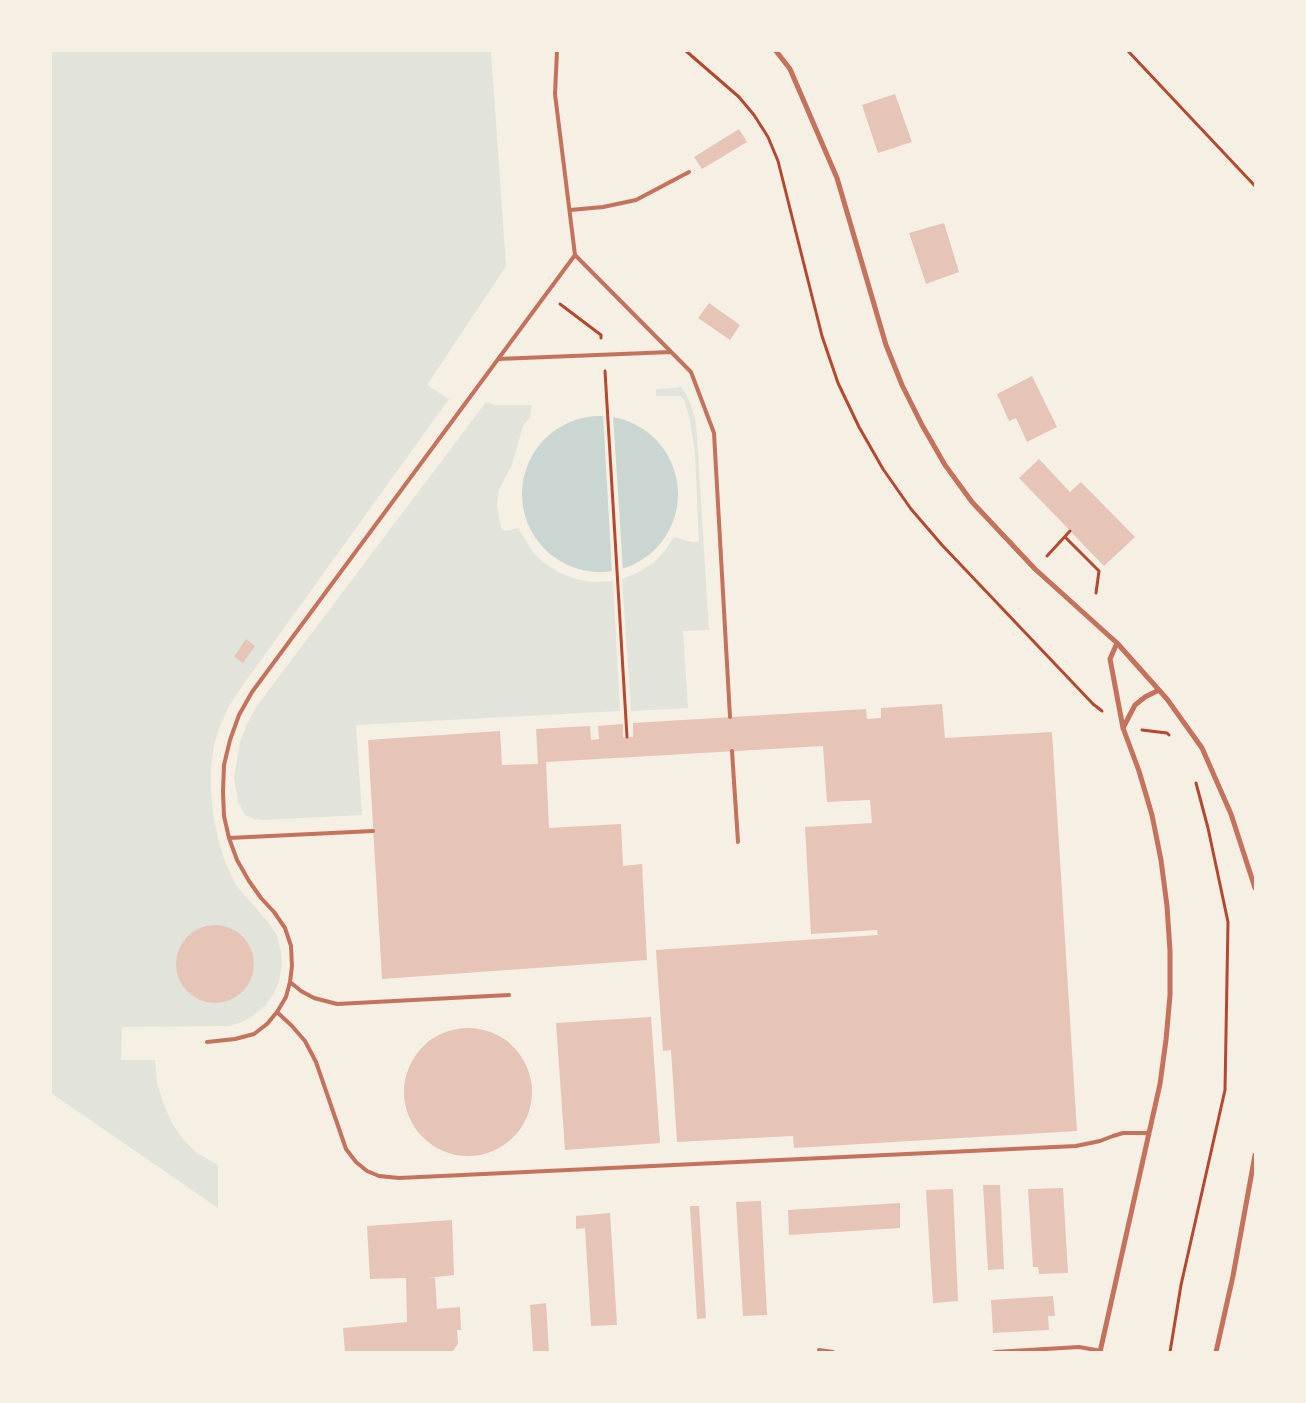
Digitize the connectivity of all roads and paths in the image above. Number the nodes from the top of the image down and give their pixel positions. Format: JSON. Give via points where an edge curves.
{"nodes":[{"id":1,"x":557,"y":51,"type":"edge"},
{"id":2,"x":686,"y":51,"type":"edge"},
{"id":3,"x":776,"y":51,"type":"edge"},
{"id":4,"x":1128,"y":51,"type":"edge"},
{"id":5,"x":689,"y":172,"type":"dead end"},
{"id":6,"x":1255,"y":186,"type":"edge"},
{"id":7,"x":570,"y":210,"type":"junction"},
{"id":8,"x":576,"y":255,"type":"junction"},
{"id":9,"x":671,"y":352,"type":"junction"},
{"id":10,"x":498,"y":359,"type":"junction"},
{"id":11,"x":607,"y":410,"type":"dead end"},
{"id":12,"x":1070,"y":531,"type":"dead end"},
{"id":13,"x":1065,"y":537,"type":"junction"},
{"id":14,"x":1047,"y":556,"type":"dead end"},
{"id":15,"x":1096,"y":593,"type":"dead end"},
{"id":16,"x":1117,"y":643,"type":"junction"},
{"id":17,"x":1159,"y":690,"type":"junction"},
{"id":18,"x":730,"y":717,"type":"dead end"},
{"id":19,"x":1123,"y":728,"type":"junction"},
{"id":20,"x":627,"y":737,"type":"dead end"},
{"id":21,"x":1173,"y":738,"type":"dead end"},
{"id":22,"x":732,"y":751,"type":"dead end"},
{"id":23,"x":1196,"y":782,"type":"dead end"},
{"id":24,"x":373,"y":831,"type":"dead end"},
{"id":25,"x":229,"y":838,"type":"junction"},
{"id":26,"x":738,"y":842,"type":"dead end"},
{"id":27,"x":1255,"y":888,"type":"edge"},
{"id":28,"x":290,"y":982,"type":"junction"},
{"id":29,"x":509,"y":995,"type":"dead end"},
{"id":30,"x":277,"y":1012,"type":"junction"},
{"id":31,"x":207,"y":1042,"type":"dead end"},
{"id":32,"x":1149,"y":1134,"type":"junction"},
{"id":33,"x":1255,"y":1155,"type":"edge"},
{"id":34,"x":819,"y":1350,"type":"dead end"},
{"id":35,"x":1100,"y":1351,"type":"edge"},
{"id":36,"x":833,"y":1352,"type":"edge"},
{"id":37,"x":995,"y":1352,"type":"edge"},
{"id":38,"x":1170,"y":1352,"type":"edge"},
{"id":39,"x":1216,"y":1352,"type":"edge"}],
"edges":[{"from":1,"to":7,"type":"lane","via":[[555,94]]},
{"from":2,"to":19,"type":"path","via":[[739,97],[768,137],[778,162],[822,336],[838,383],[883,469],[910,508],[942,545],[1093,704]]},
{"from":3,"to":16,"type":"street","via":[[790,69],[836,178],[886,345],[922,426],[972,502],[1035,569]]},
{"from":4,"to":6,"type":"path"},
{"from":5,"to":7,"type":"lane","via":[[636,200]]},
{"from":7,"to":8,"type":"lane"},
{"from":8,"to":9,"type":"lane"},
{"from":8,"to":10,"type":"lane"},
{"from":9,"to":10,"type":"lane"},
{"from":9,"to":18,"type":"lane","via":[[691,372],[714,433]]},
{"from":10,"to":25,"type":"lane","via":[[252,692],[239,715],[224,766],[224,808]]},
{"from":11,"to":20,"type":"path"},
{"from":12,"to":13,"type":"path"},
{"from":13,"to":14,"type":"path"},
{"from":13,"to":15,"type":"path","via":[[1099,571]]},
{"from":16,"to":17,"type":"street"},
{"from":16,"to":19,"type":"street","via":[[1110,659]]},
{"from":17,"to":19,"type":"street","via":[[1136,705]]},
{"from":17,"to":27,"type":"street","via":[[1202,748],[1231,814]]},
{"from":19,"to":21,"type":"path","via":[[1168,733]]},
{"from":19,"to":32,"type":"street","via":[[1152,815],[1161,860],[1170,951],[1166,1040]]},
{"from":22,"to":26,"type":"lane"},
{"from":23,"to":38,"type":"path","via":[[1228,922],[1225,1090],[1181,1285]]},
{"from":24,"to":25,"type":"lane"},
{"from":25,"to":28,"type":"lane","via":[[249,881],[285,928],[291,946]]},
{"from":28,"to":29,"type":"lane","via":[[314,998],[337,1004]]},
{"from":28,"to":30,"type":"lane"},
{"from":30,"to":31,"type":"lane","via":[[254,1034]]},
{"from":30,"to":32,"type":"lane","via":[[305,1041],[316,1062],[346,1149],[356,1162],[379,1176],[399,1178],[1076,1146],[1123,1133]]},
{"from":32,"to":35,"type":"street"},
{"from":33,"to":39,"type":"street"},
{"from":34,"to":36,"type":"lane"},
{"from":35,"to":37,"type":"lane","via":[[1079,1347]]}]}
